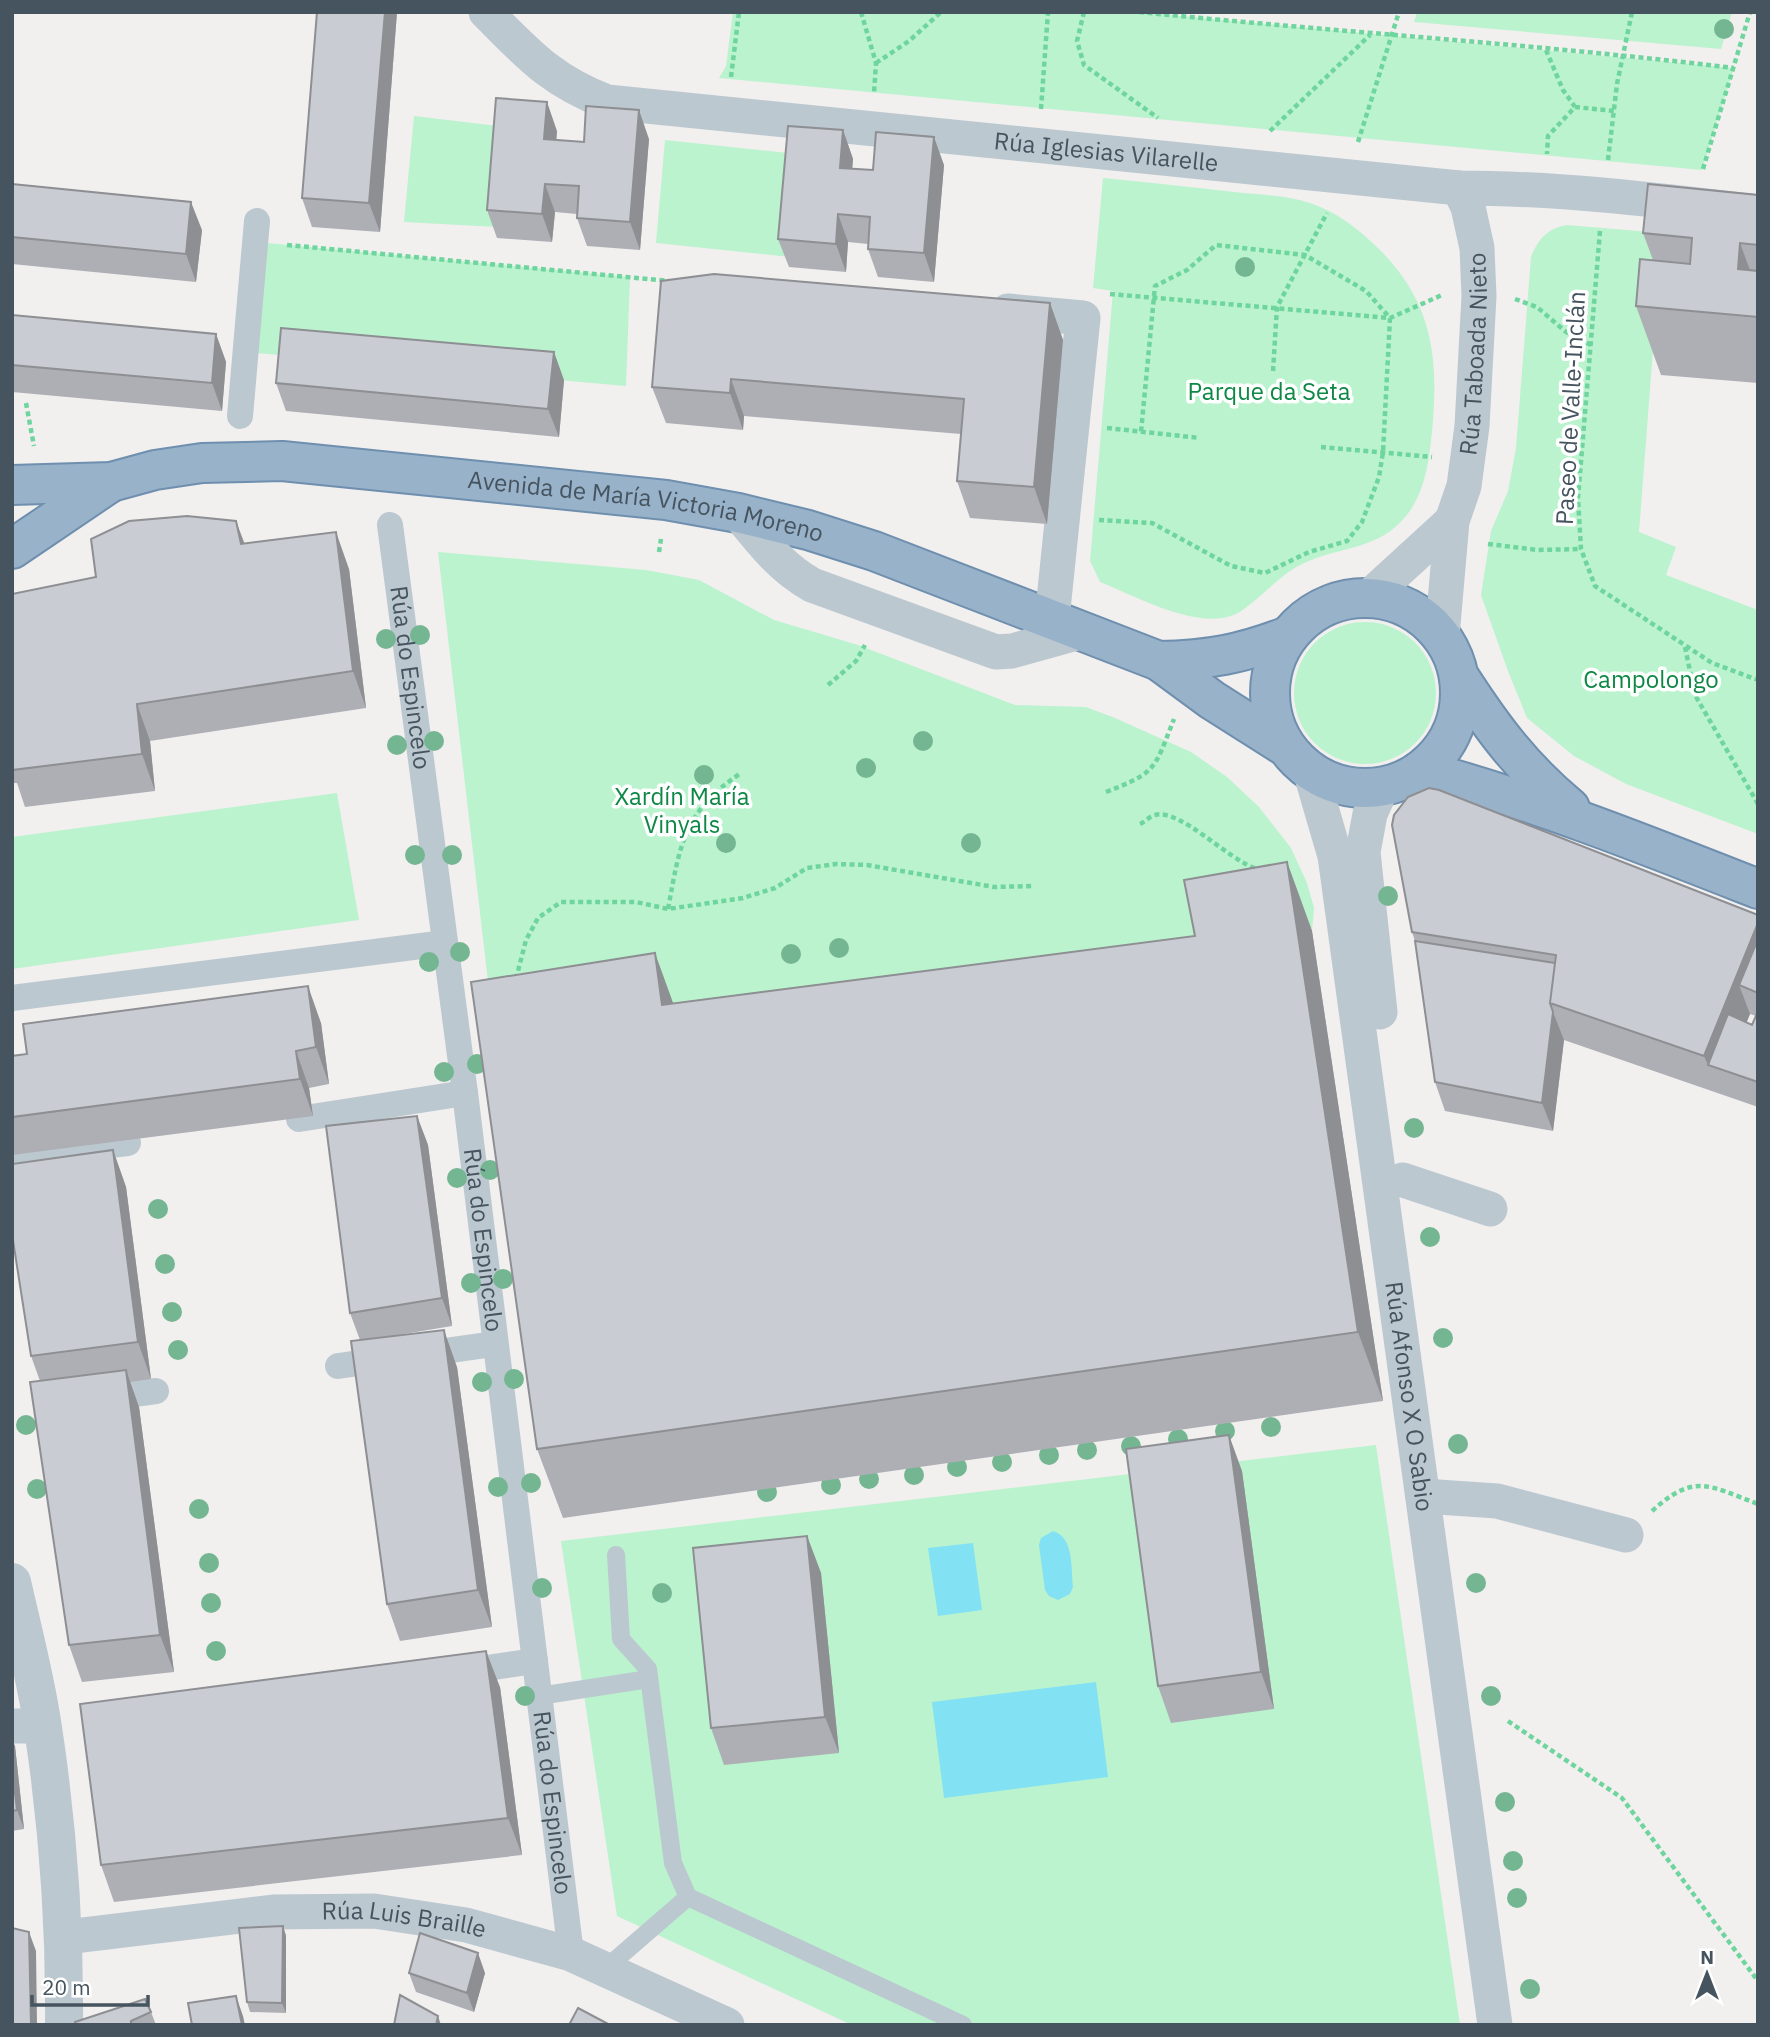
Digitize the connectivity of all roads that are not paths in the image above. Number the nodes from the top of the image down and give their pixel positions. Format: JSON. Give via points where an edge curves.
{"nodes":[{"id":1,"x":486,"y":12,"type":"edge"},
{"id":2,"x":1459,"y":188,"type":"junction"},
{"id":3,"x":1758,"y":212,"type":"edge"},
{"id":4,"x":257,"y":232,"type":"road end"},
{"id":5,"x":980,"y":309,"type":"edge"},
{"id":6,"x":240,"y":416,"type":"dead end"},
{"id":7,"x":24,"y":471,"type":"edge"},
{"id":8,"x":111,"y":482,"type":"junction"},
{"id":9,"x":738,"y":513,"type":"junction"},
{"id":10,"x":1452,"y":521,"type":"junction"},
{"id":11,"x":390,"y":525,"type":"dead end"},
{"id":12,"x":12,"y":549,"type":"edge"},
{"id":13,"x":1369,"y":597,"type":"junction"},
{"id":14,"x":1068,"y":625,"type":"junction"},
{"id":15,"x":1288,"y":636,"type":"junction"},
{"id":16,"x":1442,"y":636,"type":"junction"},
{"id":17,"x":1160,"y":661,"type":"junction"},
{"id":18,"x":1460,"y":678,"type":"junction"},
{"id":19,"x":1296,"y":757,"type":"junction"},
{"id":20,"x":1421,"y":770,"type":"junction"},
{"id":21,"x":1382,"y":787,"type":"junction"},
{"id":22,"x":1588,"y":822,"type":"junction"},
{"id":23,"x":1758,"y":889,"type":"edge"},
{"id":24,"x":445,"y":943,"type":"junction"},
{"id":25,"x":12,"y":998,"type":"edge"},
{"id":26,"x":465,"y":1093,"type":"junction"},
{"id":27,"x":299,"y":1119,"type":"dead end"},
{"id":28,"x":128,"y":1143,"type":"dead end"},
{"id":29,"x":12,"y":1160,"type":"edge"},
{"id":30,"x":1403,"y":1180,"type":"junction"},
{"id":31,"x":1490,"y":1209,"type":"dead end"},
{"id":32,"x":494,"y":1344,"type":"junction"},
{"id":33,"x":338,"y":1366,"type":"dead end"},
{"id":34,"x":156,"y":1391,"type":"dead end"},
{"id":35,"x":74,"y":1403,"type":"edge"},
{"id":36,"x":1435,"y":1497,"type":"junction"},
{"id":37,"x":1626,"y":1535,"type":"road end"},
{"id":38,"x":616,"y":1555,"type":"dead end"},
{"id":39,"x":12,"y":1582,"type":"edge"},
{"id":40,"x":535,"y":1661,"type":"junction"},
{"id":41,"x":439,"y":1675,"type":"edge"},
{"id":42,"x":649,"y":1679,"type":"junction"},
{"id":43,"x":539,"y":1696,"type":"junction"},
{"id":44,"x":28,"y":1726,"type":"edge"},
{"id":45,"x":688,"y":1897,"type":"junction"},
{"id":46,"x":65,"y":1937,"type":"junction"},
{"id":47,"x":571,"y":1954,"type":"junction"},
{"id":48,"x":606,"y":1968,"type":"junction"},
{"id":49,"x":64,"y":2025,"type":"edge"},
{"id":50,"x":727,"y":2025,"type":"edge"},
{"id":51,"x":963,"y":2025,"type":"edge"},
{"id":52,"x":1495,"y":2025,"type":"edge"},
{"id":53,"x":1517,"y":2025,"type":"edge"}],
"edges":[{"from":1,"to":2,"type":"street","name":"Rúa Iglesias Vilarelle","via":[[550,74],[607,102]]},
{"from":2,"to":3,"type":"street","name":"Rúa Iglesias Vilarelle","via":[[1564,191]]},
{"from":2,"to":10,"type":"street","name":"Rúa Taboada Nieto","via":[[1477,248],[1479,296],[1472,426],[1464,486]]},
{"from":4,"to":6,"type":"street"},
{"from":5,"to":14,"type":"street","via":[[1083,318]]},
{"from":7,"to":8,"type":"highway","name":"Avenida de María Victoria Moreno"},
{"from":8,"to":9,"type":"highway","name":"Avenida de María Victoria Moreno","via":[[202,463],[282,461],[652,499]]},
{"from":8,"to":12,"type":"highway","name":"Avenida de María Victoria Moreno"},
{"from":9,"to":14,"type":"highway","name":"Avenida de María Victoria Moreno","via":[[874,551]]},
{"from":9,"to":14,"type":"street","via":[[773,557],[812,585],[996,652],[1012,651]]},
{"from":10,"to":13,"type":"street","name":"Rúa Taboada Nieto"},
{"from":10,"to":16,"type":"street","name":"Rúa Taboada Nieto"},
{"from":11,"to":24,"type":"street","name":"Rúa do Espincelo"},
{"from":13,"to":15,"type":"highway","via":[[1342,601],[1312,614]]},
{"from":13,"to":16,"type":"highway","via":[[1421,615]]},
{"from":14,"to":17,"type":"highway","name":"Avenida de María Victoria Moreno"},
{"from":15,"to":17,"type":"highway","name":"Avenida de María Victoria Moreno","via":[[1224,657]]},
{"from":15,"to":19,"type":"highway","via":[[1270,690],[1272,718]]},
{"from":16,"to":18,"type":"highway"},
{"from":17,"to":19,"type":"highway","name":"Avenida de María Victoria Moreno"},
{"from":18,"to":20,"type":"highway","via":[[1460,710],[1449,740]]},
{"from":18,"to":22,"type":"highway","via":[[1510,752],[1538,782]]},
{"from":19,"to":21,"type":"highway","via":[[1331,781],[1356,788]]},
{"from":19,"to":36,"type":"street","name":"Rúa Afonso X O Sabio","via":[[1335,856]]},
{"from":20,"to":21,"type":"highway"},
{"from":20,"to":22,"type":"highway"},
{"from":21,"to":30,"type":"street","name":"Rúa Afonso X O Sabio","via":[[1370,814],[1363,852]]},
{"from":22,"to":23,"type":"highway"},
{"from":24,"to":25,"type":"street"},
{"from":24,"to":26,"type":"street","name":"Rúa do Espincelo"},
{"from":26,"to":27,"type":"street"},
{"from":26,"to":32,"type":"street","name":"Rúa do Espincelo"},
{"from":28,"to":29,"type":"street"},
{"from":30,"to":31,"type":"street"},
{"from":30,"to":36,"type":"street","name":"Rúa Afonso X O Sabio"},
{"from":32,"to":33,"type":"street"},
{"from":32,"to":40,"type":"street","name":"Rúa do Espincelo"},
{"from":34,"to":35,"type":"street"},
{"from":36,"to":37,"type":"street","via":[[1497,1501]]},
{"from":36,"to":52,"type":"street","name":"Rúa Afonso X O Sabio"},
{"from":36,"to":53,"type":"street","name":"Rúa Afonso X O Sabio"},
{"from":38,"to":42,"type":"lane","via":[[621,1639],[648,1669]]},
{"from":39,"to":44,"type":"street"},
{"from":40,"to":41,"type":"street"},
{"from":40,"to":43,"type":"street","name":"Rúa do Espincelo"},
{"from":42,"to":43,"type":"lane"},
{"from":42,"to":45,"type":"lane","via":[[673,1863]]},
{"from":43,"to":47,"type":"street","name":"Rúa do Espincelo"},
{"from":44,"to":46,"type":"street"},
{"from":45,"to":48,"type":"lane"},
{"from":45,"to":51,"type":"lane"},
{"from":46,"to":47,"type":"street","name":"Rúa Luis Braille","via":[[273,1912],[374,1911],[466,1925]]},
{"from":46,"to":49,"type":"street"},
{"from":47,"to":48,"type":"street","name":"Rúa Luis Braille"},
{"from":48,"to":50,"type":"street","name":"Rúa Luis Braille"}]}
